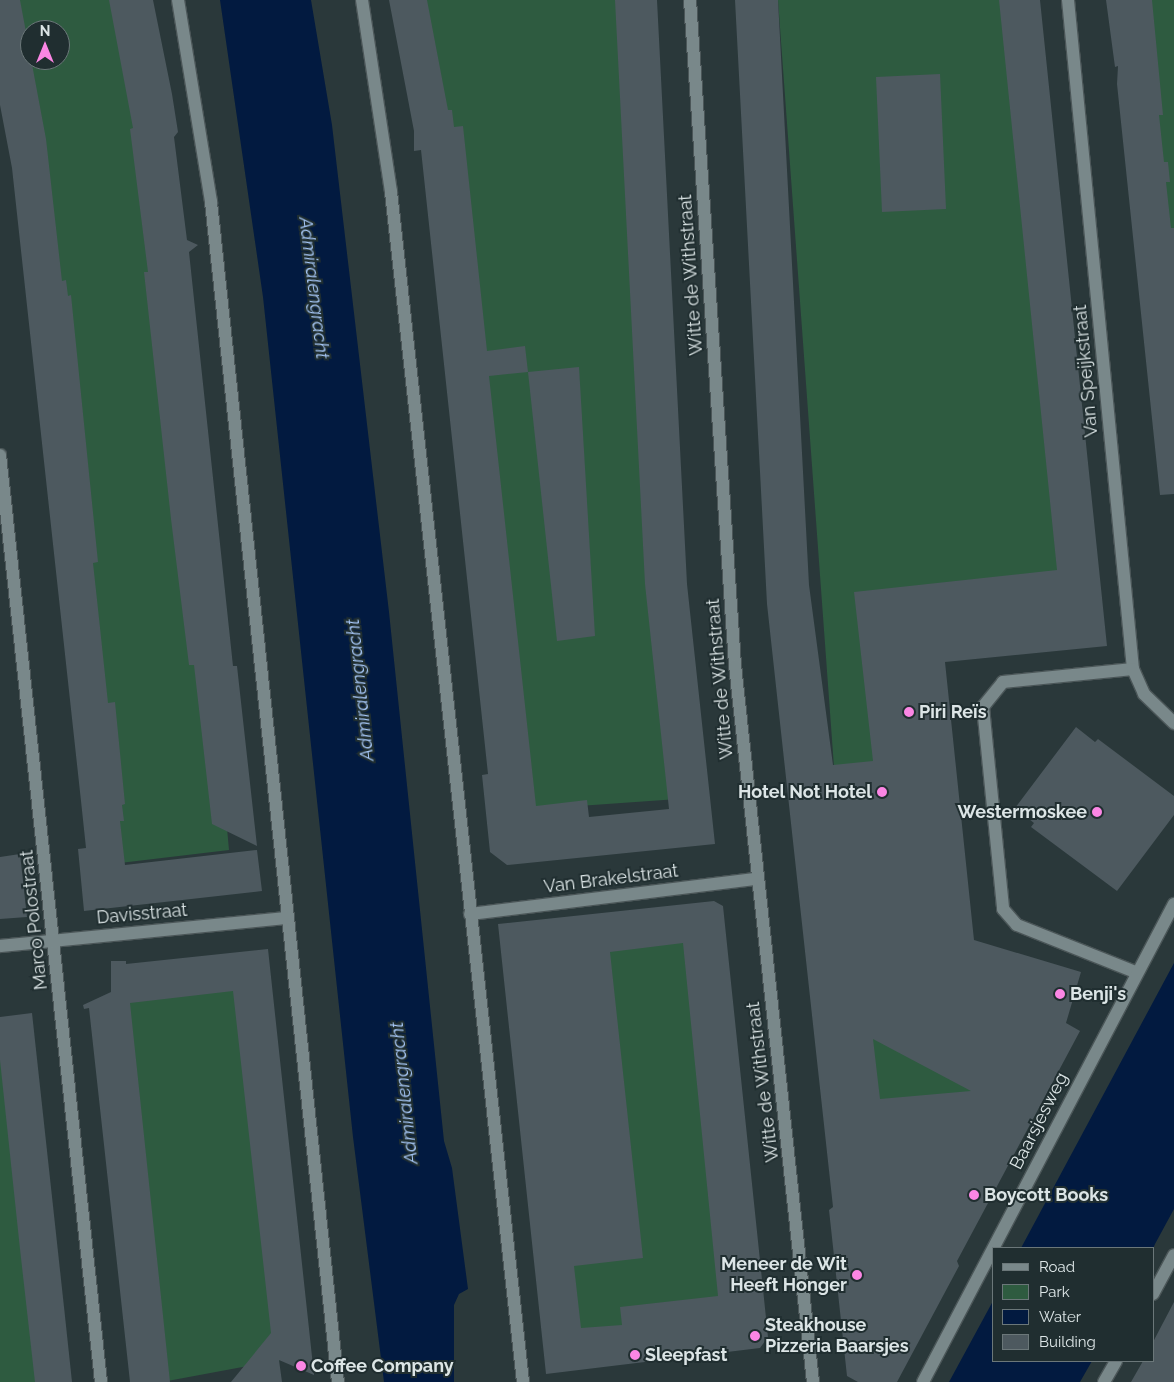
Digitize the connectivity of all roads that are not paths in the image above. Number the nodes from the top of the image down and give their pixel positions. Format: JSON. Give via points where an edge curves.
{"nodes":[{"id":1,"x":178,"y":0,"type":"edge"},
{"id":2,"x":362,"y":0,"type":"edge"},
{"id":3,"x":690,"y":0,"type":"edge"},
{"id":4,"x":1068,"y":0,"type":"edge"},
{"id":5,"x":0,"y":455,"type":"edge"},
{"id":6,"x":1133,"y":669,"type":"junction"},
{"id":7,"x":1174,"y":723,"type":"edge"},
{"id":8,"x":757,"y":879,"type":"junction"},
{"id":9,"x":1174,"y":904,"type":"edge"},
{"id":10,"x":470,"y":914,"type":"junction"},
{"id":11,"x":288,"y":918,"type":"junction"},
{"id":12,"x":54,"y":940,"type":"junction"},
{"id":13,"x":0,"y":946,"type":"edge"},
{"id":14,"x":1135,"y":972,"type":"junction"},
{"id":15,"x":993,"y":1247,"type":"edge"},
{"id":16,"x":992,"y":1249,"type":"edge"},
{"id":17,"x":1174,"y":1255,"type":"edge"},
{"id":18,"x":1154,"y":1292,"type":"edge"},
{"id":19,"x":1115,"y":1362,"type":"edge"},
{"id":20,"x":101,"y":1382,"type":"edge"},
{"id":21,"x":338,"y":1382,"type":"edge"},
{"id":22,"x":523,"y":1382,"type":"edge"},
{"id":23,"x":813,"y":1382,"type":"edge"},
{"id":24,"x":923,"y":1382,"type":"edge"},
{"id":25,"x":1104,"y":1382,"type":"edge"}],
"edges":[{"from":1,"to":11,"type":"street","via":[[211,202]]},
{"from":2,"to":10,"type":"street","via":[[392,192]]},
{"from":3,"to":8,"type":"street","name":"Witte de Withstraat","via":[[734,655]]},
{"from":4,"to":6,"type":"street","name":"Van Speijkstraat"},
{"from":5,"to":12,"type":"street","name":"Marco Polostraat"},
{"from":6,"to":7,"type":"street","name":"Van Speijkstraat","via":[[1144,694]]},
{"from":6,"to":14,"type":"street","via":[[1003,682],[983,708],[1003,909],[1017,925]]},
{"from":8,"to":10,"type":"street","name":"Van Brakelstraat"},
{"from":8,"to":23,"type":"street","name":"Witte de Withstraat"},
{"from":9,"to":14,"type":"street","name":"Baarsjesweg"},
{"from":10,"to":22,"type":"street"},
{"from":11,"to":12,"type":"street","name":"Davisstraat"},
{"from":11,"to":21,"type":"street"},
{"from":12,"to":13,"type":"street","name":"Davisstraat"},
{"from":12,"to":20,"type":"street","name":"Marco Polostraat"},
{"from":14,"to":15,"type":"street","name":"Baarsjesweg"},
{"from":16,"to":24,"type":"street","name":"Baarsjesweg"},
{"from":17,"to":18,"type":"street"},
{"from":19,"to":25,"type":"street"}]}
